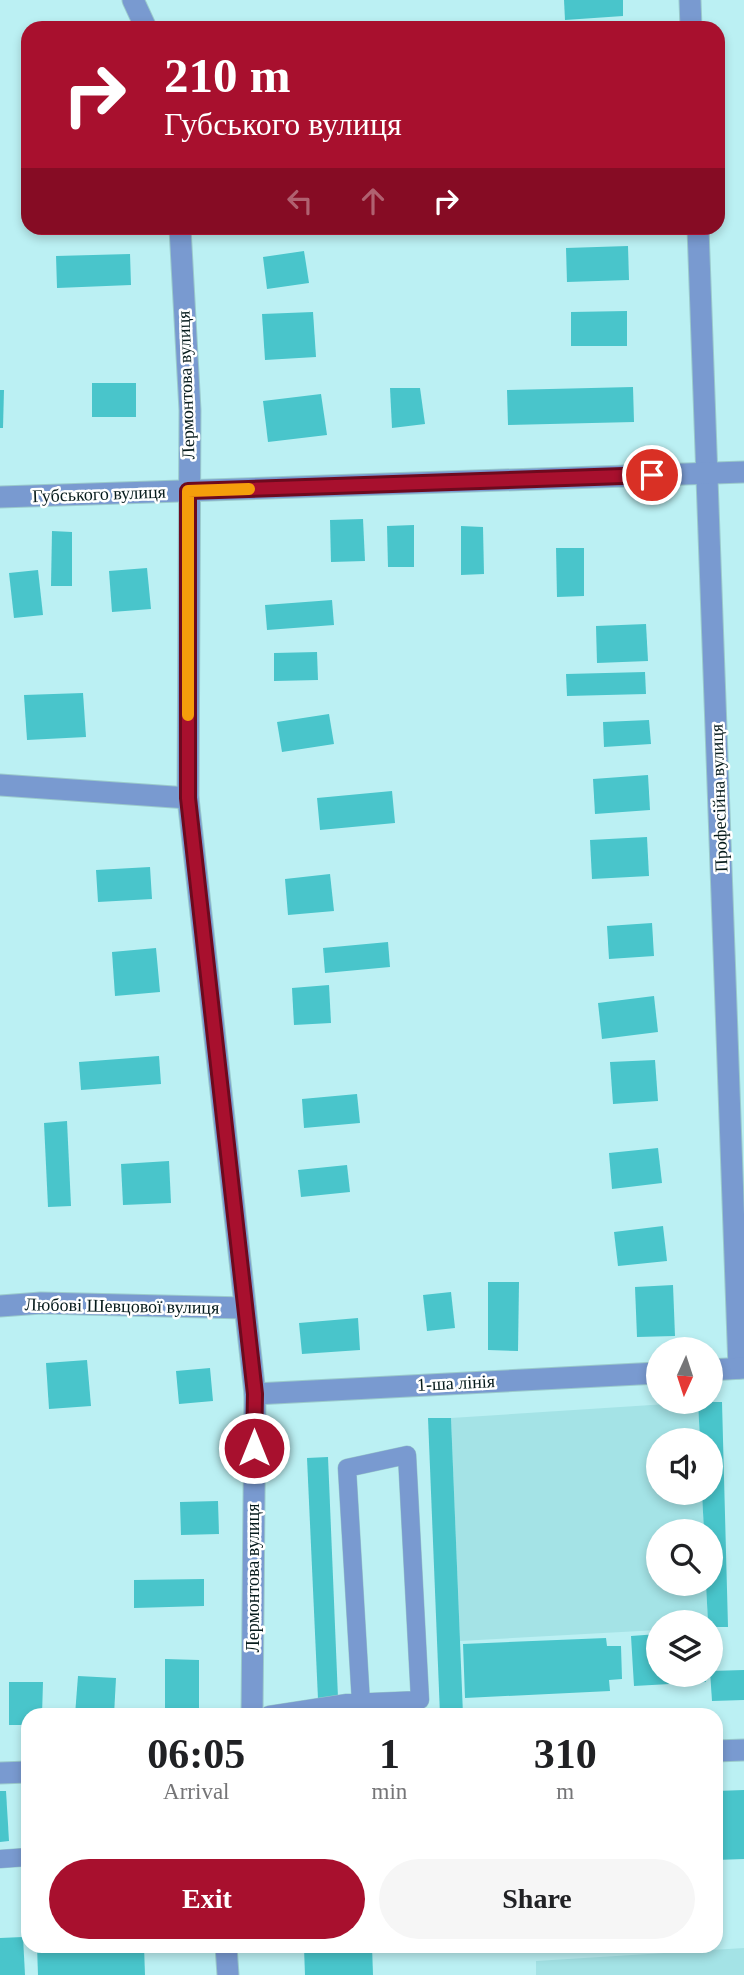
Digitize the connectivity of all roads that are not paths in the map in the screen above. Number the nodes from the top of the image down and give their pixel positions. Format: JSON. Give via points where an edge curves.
{"nodes":[{"id":1,"x":133,"y":0,"type":"edge"},
{"id":2,"x":690,"y":0,"type":"edge"},
{"id":3,"x":143,"y":21,"type":"edge"},
{"id":4,"x":691,"y":21,"type":"edge"},
{"id":5,"x":180,"y":235,"type":"edge"},
{"id":6,"x":698,"y":235,"type":"edge"},
{"id":7,"x":744,"y":472,"type":"edge"},
{"id":8,"x":708,"y":473,"type":"junction"},
{"id":9,"x":188,"y":491,"type":"junction"},
{"id":10,"x":0,"y":496,"type":"edge"},
{"id":11,"x":0,"y":785,"type":"edge"},
{"id":12,"x":188,"y":798,"type":"junction"},
{"id":13,"x":0,"y":1306,"type":"edge"},
{"id":14,"x":245,"y":1308,"type":"junction"},
{"id":15,"x":742,"y":1368,"type":"edge"},
{"id":16,"x":723,"y":1369,"type":"edge"},
{"id":17,"x":646,"y":1374,"type":"edge"},
{"id":18,"x":255,"y":1394,"type":"junction"},
{"id":19,"x":360,"y":1703,"type":"junction"},
{"id":20,"x":252,"y":1708,"type":"edge"},
{"id":21,"x":322,"y":1708,"type":"edge"},
{"id":22,"x":744,"y":1750,"type":"edge"},
{"id":23,"x":723,"y":1751,"type":"edge"},
{"id":24,"x":21,"y":1772,"type":"edge"},
{"id":25,"x":0,"y":1773,"type":"edge"},
{"id":26,"x":21,"y":1858,"type":"edge"},
{"id":27,"x":0,"y":1859,"type":"edge"},
{"id":28,"x":226,"y":1953,"type":"edge"},
{"id":29,"x":228,"y":1975,"type":"edge"}],
"edges":[{"from":1,"to":3,"type":"street"},
{"from":2,"to":4,"type":"street"},
{"from":5,"to":9,"type":"street","name":"Лермонтова вулиця","via":[[190,410]]},
{"from":6,"to":8,"type":"street","name":"Професійна вулиця"},
{"from":7,"to":8,"type":"street","name":"Губського вулиця"},
{"from":8,"to":9,"type":"street","name":"Губського вулиця"},
{"from":8,"to":15,"type":"street","name":"Професійна вулиця"},
{"from":9,"to":10,"type":"street","name":"Губського вулиця"},
{"from":9,"to":12,"type":"street","name":"Лермонтова вулиця"},
{"from":11,"to":12,"type":"street"},
{"from":12,"to":14,"type":"street","name":"Лермонтова вулиця"},
{"from":13,"to":14,"type":"street","name":"Любові Шевцової вулиця"},
{"from":14,"to":18,"type":"street","name":"Лермонтова вулиця"},
{"from":15,"to":16,"type":"street"},
{"from":17,"to":18,"type":"street","name":"1-ша лінія"},
{"from":18,"to":20,"type":"street","name":"Лермонтова вулиця"},
{"from":19,"to":19,"type":"lane","via":[[419,1700],[407,1454],[347,1468]]},
{"from":19,"to":21,"type":"lane"},
{"from":22,"to":23,"type":"street"},
{"from":24,"to":25,"type":"street"},
{"from":26,"to":27,"type":"lane"},
{"from":28,"to":29,"type":"street"}]}
